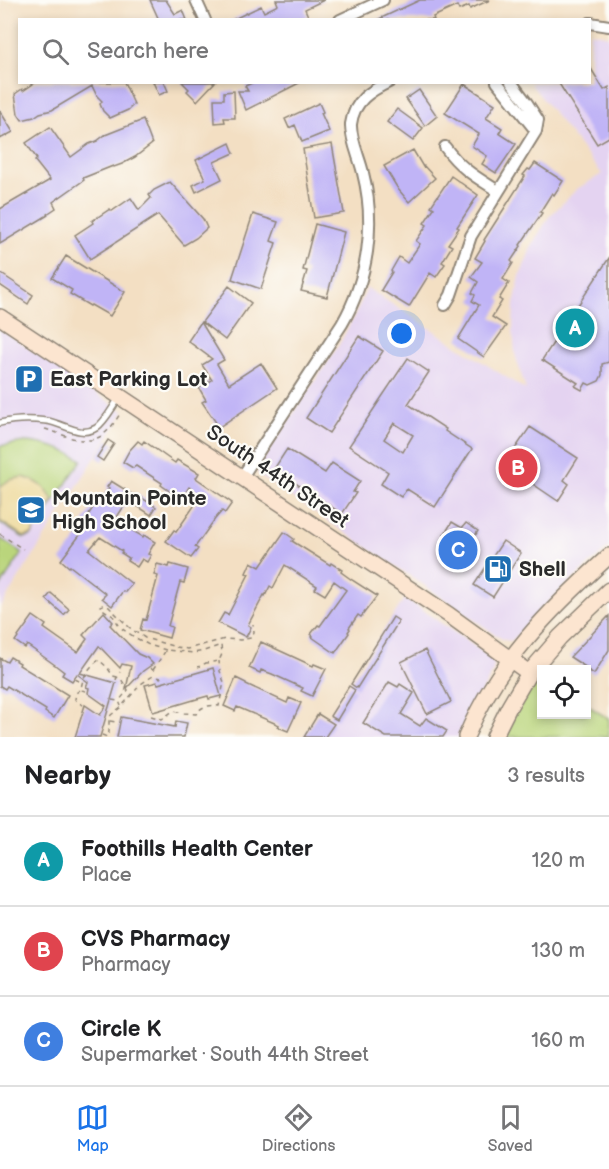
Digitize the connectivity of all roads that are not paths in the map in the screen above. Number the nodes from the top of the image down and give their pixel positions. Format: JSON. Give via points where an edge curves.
{"nodes":[{"id":1,"x":196,"y":0,"type":"edge"},
{"id":2,"x":382,"y":0,"type":"edge"},
{"id":3,"x":204,"y":18,"type":"edge"},
{"id":4,"x":344,"y":18,"type":"edge"},
{"id":5,"x":591,"y":23,"type":"edge"},
{"id":6,"x":609,"y":26,"type":"edge"},
{"id":7,"x":385,"y":84,"type":"edge"},
{"id":8,"x":499,"y":84,"type":"edge"},
{"id":9,"x":513,"y":84,"type":"edge"},
{"id":10,"x":536,"y":131,"type":"junction"},
{"id":11,"x":445,"y":147,"type":"dead end"},
{"id":12,"x":498,"y":192,"type":"junction"},
{"id":13,"x":445,"y":305,"type":"dead end"},
{"id":14,"x":0,"y":317,"type":"edge"},
{"id":15,"x":120,"y":396,"type":"junction"},
{"id":16,"x":0,"y":423,"type":"edge"},
{"id":17,"x":242,"y":477,"type":"junction"},
{"id":18,"x":609,"y":556,"type":"edge"},
{"id":19,"x":609,"y":590,"type":"edge"},
{"id":20,"x":510,"y":659,"type":"junction"},
{"id":21,"x":529,"y":673,"type":"junction"},
{"id":22,"x":466,"y":737,"type":"edge"},
{"id":23,"x":494,"y":737,"type":"edge"}],
"edges":[{"from":1,"to":3,"type":"street"},
{"from":2,"to":4,"type":"street"},
{"from":5,"to":6,"type":"street"},
{"from":7,"to":17,"type":"street","via":[[360,102],[351,127],[368,195],[368,239],[362,277],[342,324]]},
{"from":8,"to":10,"type":"street"},
{"from":9,"to":10,"type":"street","via":[[538,120]]},
{"from":10,"to":12,"type":"street"},
{"from":11,"to":12,"type":"street","via":[[462,168]]},
{"from":12,"to":13,"type":"street","via":[[471,236]]},
{"from":14,"to":15,"type":"street","name":"South 44th Street"},
{"from":15,"to":16,"type":"lane","via":[[100,424],[88,432],[46,420]]},
{"from":15,"to":17,"type":"street","name":"South 44th Street"},
{"from":17,"to":20,"type":"street","name":"South 44th Street"},
{"from":18,"to":20,"type":"street","via":[[540,621]]},
{"from":19,"to":21,"type":"street"},
{"from":20,"to":21,"type":"street","name":"South 44th Street"},
{"from":20,"to":22,"type":"street"},
{"from":21,"to":23,"type":"street"}]}
